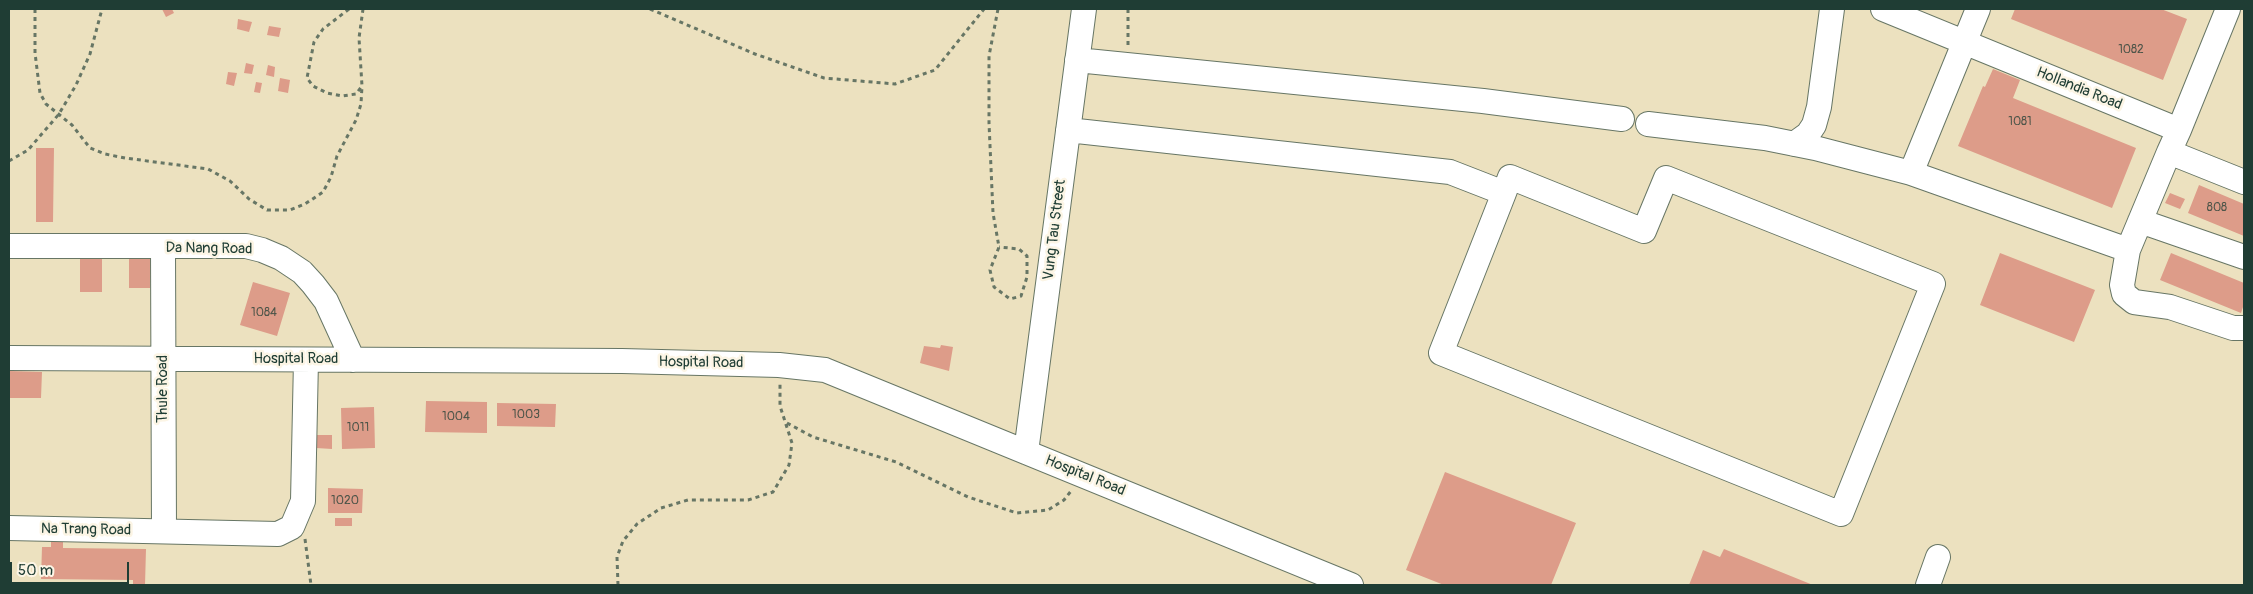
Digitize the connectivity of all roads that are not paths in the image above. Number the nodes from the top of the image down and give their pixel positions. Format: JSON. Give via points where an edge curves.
{"nodes":[{"id":1,"x":1084,"y":9,"type":"edge"},
{"id":2,"x":1832,"y":9,"type":"edge"},
{"id":3,"x":1883,"y":9,"type":"edge"},
{"id":4,"x":1978,"y":9,"type":"edge"},
{"id":5,"x":2228,"y":9,"type":"edge"},
{"id":6,"x":1964,"y":42,"type":"junction"},
{"id":7,"x":1077,"y":60,"type":"junction"},
{"id":8,"x":1622,"y":119,"type":"dead end"},
{"id":9,"x":1648,"y":124,"type":"dead end"},
{"id":10,"x":1068,"y":130,"type":"junction"},
{"id":11,"x":2179,"y":130,"type":"junction"},
{"id":12,"x":1794,"y":144,"type":"junction"},
{"id":13,"x":2169,"y":152,"type":"junction"},
{"id":14,"x":1911,"y":173,"type":"junction"},
{"id":15,"x":2244,"y":182,"type":"edge"},
{"id":16,"x":1504,"y":193,"type":"junction"},
{"id":17,"x":2140,"y":221,"type":"junction"},
{"id":18,"x":9,"y":246,"type":"edge"},
{"id":19,"x":163,"y":247,"type":"junction"},
{"id":20,"x":2128,"y":250,"type":"junction"},
{"id":21,"x":2244,"y":258,"type":"edge"},
{"id":22,"x":2244,"y":328,"type":"edge"},
{"id":23,"x":9,"y":358,"type":"edge"},
{"id":24,"x":163,"y":358,"type":"junction"},
{"id":25,"x":306,"y":360,"type":"junction"},
{"id":26,"x":353,"y":360,"type":"junction"},
{"id":27,"x":1026,"y":452,"type":"junction"},
{"id":28,"x":9,"y":528,"type":"edge"},
{"id":29,"x":164,"y":531,"type":"junction"},
{"id":30,"x":1938,"y":557,"type":"dead end"},
{"id":31,"x":1351,"y":585,"type":"edge"},
{"id":32,"x":1928,"y":585,"type":"edge"}],
"edges":[{"from":1,"to":7,"type":"street","name":"Vung Tau Street"},
{"from":2,"to":12,"type":"street","via":[[1814,125]]},
{"from":3,"to":6,"type":"street","name":"Hollandia Road"},
{"from":4,"to":6,"type":"street"},
{"from":5,"to":11,"type":"street"},
{"from":6,"to":11,"type":"street","name":"Hollandia Road"},
{"from":6,"to":14,"type":"street"},
{"from":7,"to":8,"type":"street","via":[[1483,101]]},
{"from":7,"to":10,"type":"street","name":"Vung Tau Street"},
{"from":9,"to":12,"type":"street"},
{"from":10,"to":16,"type":"street","via":[[1450,172]]},
{"from":10,"to":27,"type":"street","name":"Vung Tau Street"},
{"from":11,"to":13,"type":"street"},
{"from":12,"to":14,"type":"street"},
{"from":13,"to":15,"type":"street"},
{"from":13,"to":17,"type":"street"},
{"from":14,"to":20,"type":"street"},
{"from":16,"to":16,"type":"street","via":[[1441,353],[1841,514],[1932,284],[1666,178],[1644,231],[1510,177]]},
{"from":17,"to":20,"type":"street"},
{"from":17,"to":21,"type":"street"},
{"from":18,"to":19,"type":"street","name":"Da Nang Road"},
{"from":19,"to":24,"type":"street","name":"Thule Road"},
{"from":19,"to":26,"type":"street","name":"Da Nang Road","via":[[246,246],[281,258],[302,272],[326,301]]},
{"from":20,"to":22,"type":"street","via":[[2122,285],[2124,294],[2134,302],[2170,307],[2233,328]]},
{"from":23,"to":24,"type":"street","name":"Hospital Road"},
{"from":24,"to":25,"type":"street","name":"Hospital Road"},
{"from":24,"to":29,"type":"street","name":"Thule Road"},
{"from":25,"to":26,"type":"street","name":"Hospital Road"},
{"from":25,"to":29,"type":"street","name":"Na Trang Road","via":[[303,501],[292,527],[278,534]]},
{"from":26,"to":27,"type":"street","name":"Hospital Road","via":[[622,361],[779,365],[825,370]]},
{"from":27,"to":31,"type":"street","name":"Hospital Road"},
{"from":28,"to":29,"type":"street","name":"Na Trang Road"},
{"from":30,"to":32,"type":"street"}]}
